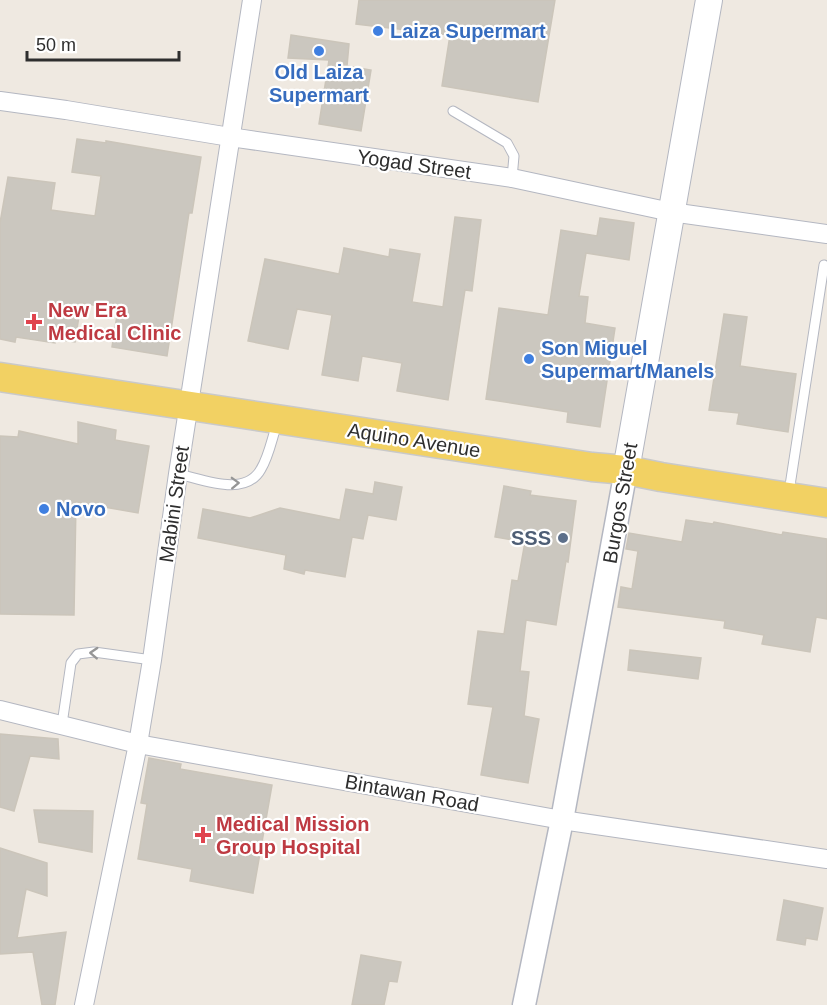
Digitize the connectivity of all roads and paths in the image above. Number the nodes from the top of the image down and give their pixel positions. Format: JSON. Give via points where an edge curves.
{"nodes":[{"id":1,"x":252,"y":0,"type":"edge"},
{"id":2,"x":709,"y":0,"type":"edge"},
{"id":3,"x":0,"y":101,"type":"edge"},
{"id":4,"x":453,"y":111,"type":"dead end"},
{"id":5,"x":230,"y":137,"type":"junction"},
{"id":6,"x":512,"y":177,"type":"junction"},
{"id":7,"x":671,"y":212,"type":"junction"},
{"id":8,"x":827,"y":234,"type":"edge"},
{"id":9,"x":824,"y":265,"type":"dead end"},
{"id":10,"x":0,"y":376,"type":"edge"},
{"id":11,"x":189,"y":405,"type":"junction"},
{"id":12,"x":278,"y":420,"type":"junction"},
{"id":13,"x":626,"y":470,"type":"junction"},
{"id":14,"x":178,"y":474,"type":"junction"},
{"id":15,"x":788,"y":498,"type":"junction"},
{"id":16,"x":827,"y":503,"type":"edge"},
{"id":17,"x":152,"y":660,"type":"junction"},
{"id":18,"x":0,"y":710,"type":"edge"},
{"id":19,"x":62,"y":724,"type":"junction"},
{"id":20,"x":138,"y":744,"type":"junction"},
{"id":21,"x":562,"y":820,"type":"junction"},
{"id":22,"x":827,"y":859,"type":"edge"},
{"id":23,"x":84,"y":1005,"type":"edge"},
{"id":24,"x":524,"y":1005,"type":"edge"}],
"edges":[{"from":1,"to":5,"type":"street","name":"Mabini Street"},
{"from":2,"to":7,"type":"main road","name":"Burgos Street"},
{"from":3,"to":5,"type":"street","name":"Yogad Street"},
{"from":4,"to":6,"type":"lane","via":[[507,143],[514,156]]},
{"from":5,"to":6,"type":"street","name":"Yogad Street"},
{"from":5,"to":11,"type":"street","name":"Mabini Street"},
{"from":6,"to":7,"type":"street","name":"Yogad Street"},
{"from":7,"to":8,"type":"street","name":"Yogad Street"},
{"from":7,"to":13,"type":"main road","name":"Burgos Street"},
{"from":9,"to":15,"type":"lane"},
{"from":10,"to":11,"type":"main road","name":"Aquino Avenue"},
{"from":11,"to":12,"type":"main road","name":"Aquino Avenue"},
{"from":11,"to":14,"type":"street","name":"Mabini Street"},
{"from":12,"to":13,"type":"main road","name":"Aquino Avenue"},
{"from":14,"to":12,"type":"lane","one_way":true,"via":[[234,485],[250,481],[262,469]]},
{"from":13,"to":15,"type":"main road","name":"Aquino Avenue"},
{"from":13,"to":21,"type":"street","name":"Burgos Street"},
{"from":14,"to":17,"type":"street","name":"Mabini Street"},
{"from":15,"to":16,"type":"main road","name":"Aquino Avenue"},
{"from":17,"to":19,"type":"lane","one_way":true,"via":[[94,652],[78,654],[71,663]]},
{"from":17,"to":20,"type":"street","name":"Mabini Street"},
{"from":18,"to":19,"type":"street","name":"Bintawan Road"},
{"from":19,"to":20,"type":"street","name":"Bintawan Road"},
{"from":20,"to":21,"type":"street","name":"Bintawan Road"},
{"from":20,"to":23,"type":"street","name":"Mabini Street"},
{"from":21,"to":22,"type":"street","name":"Bintawan Road"},
{"from":21,"to":24,"type":"street","name":"Burgos Street"}]}
